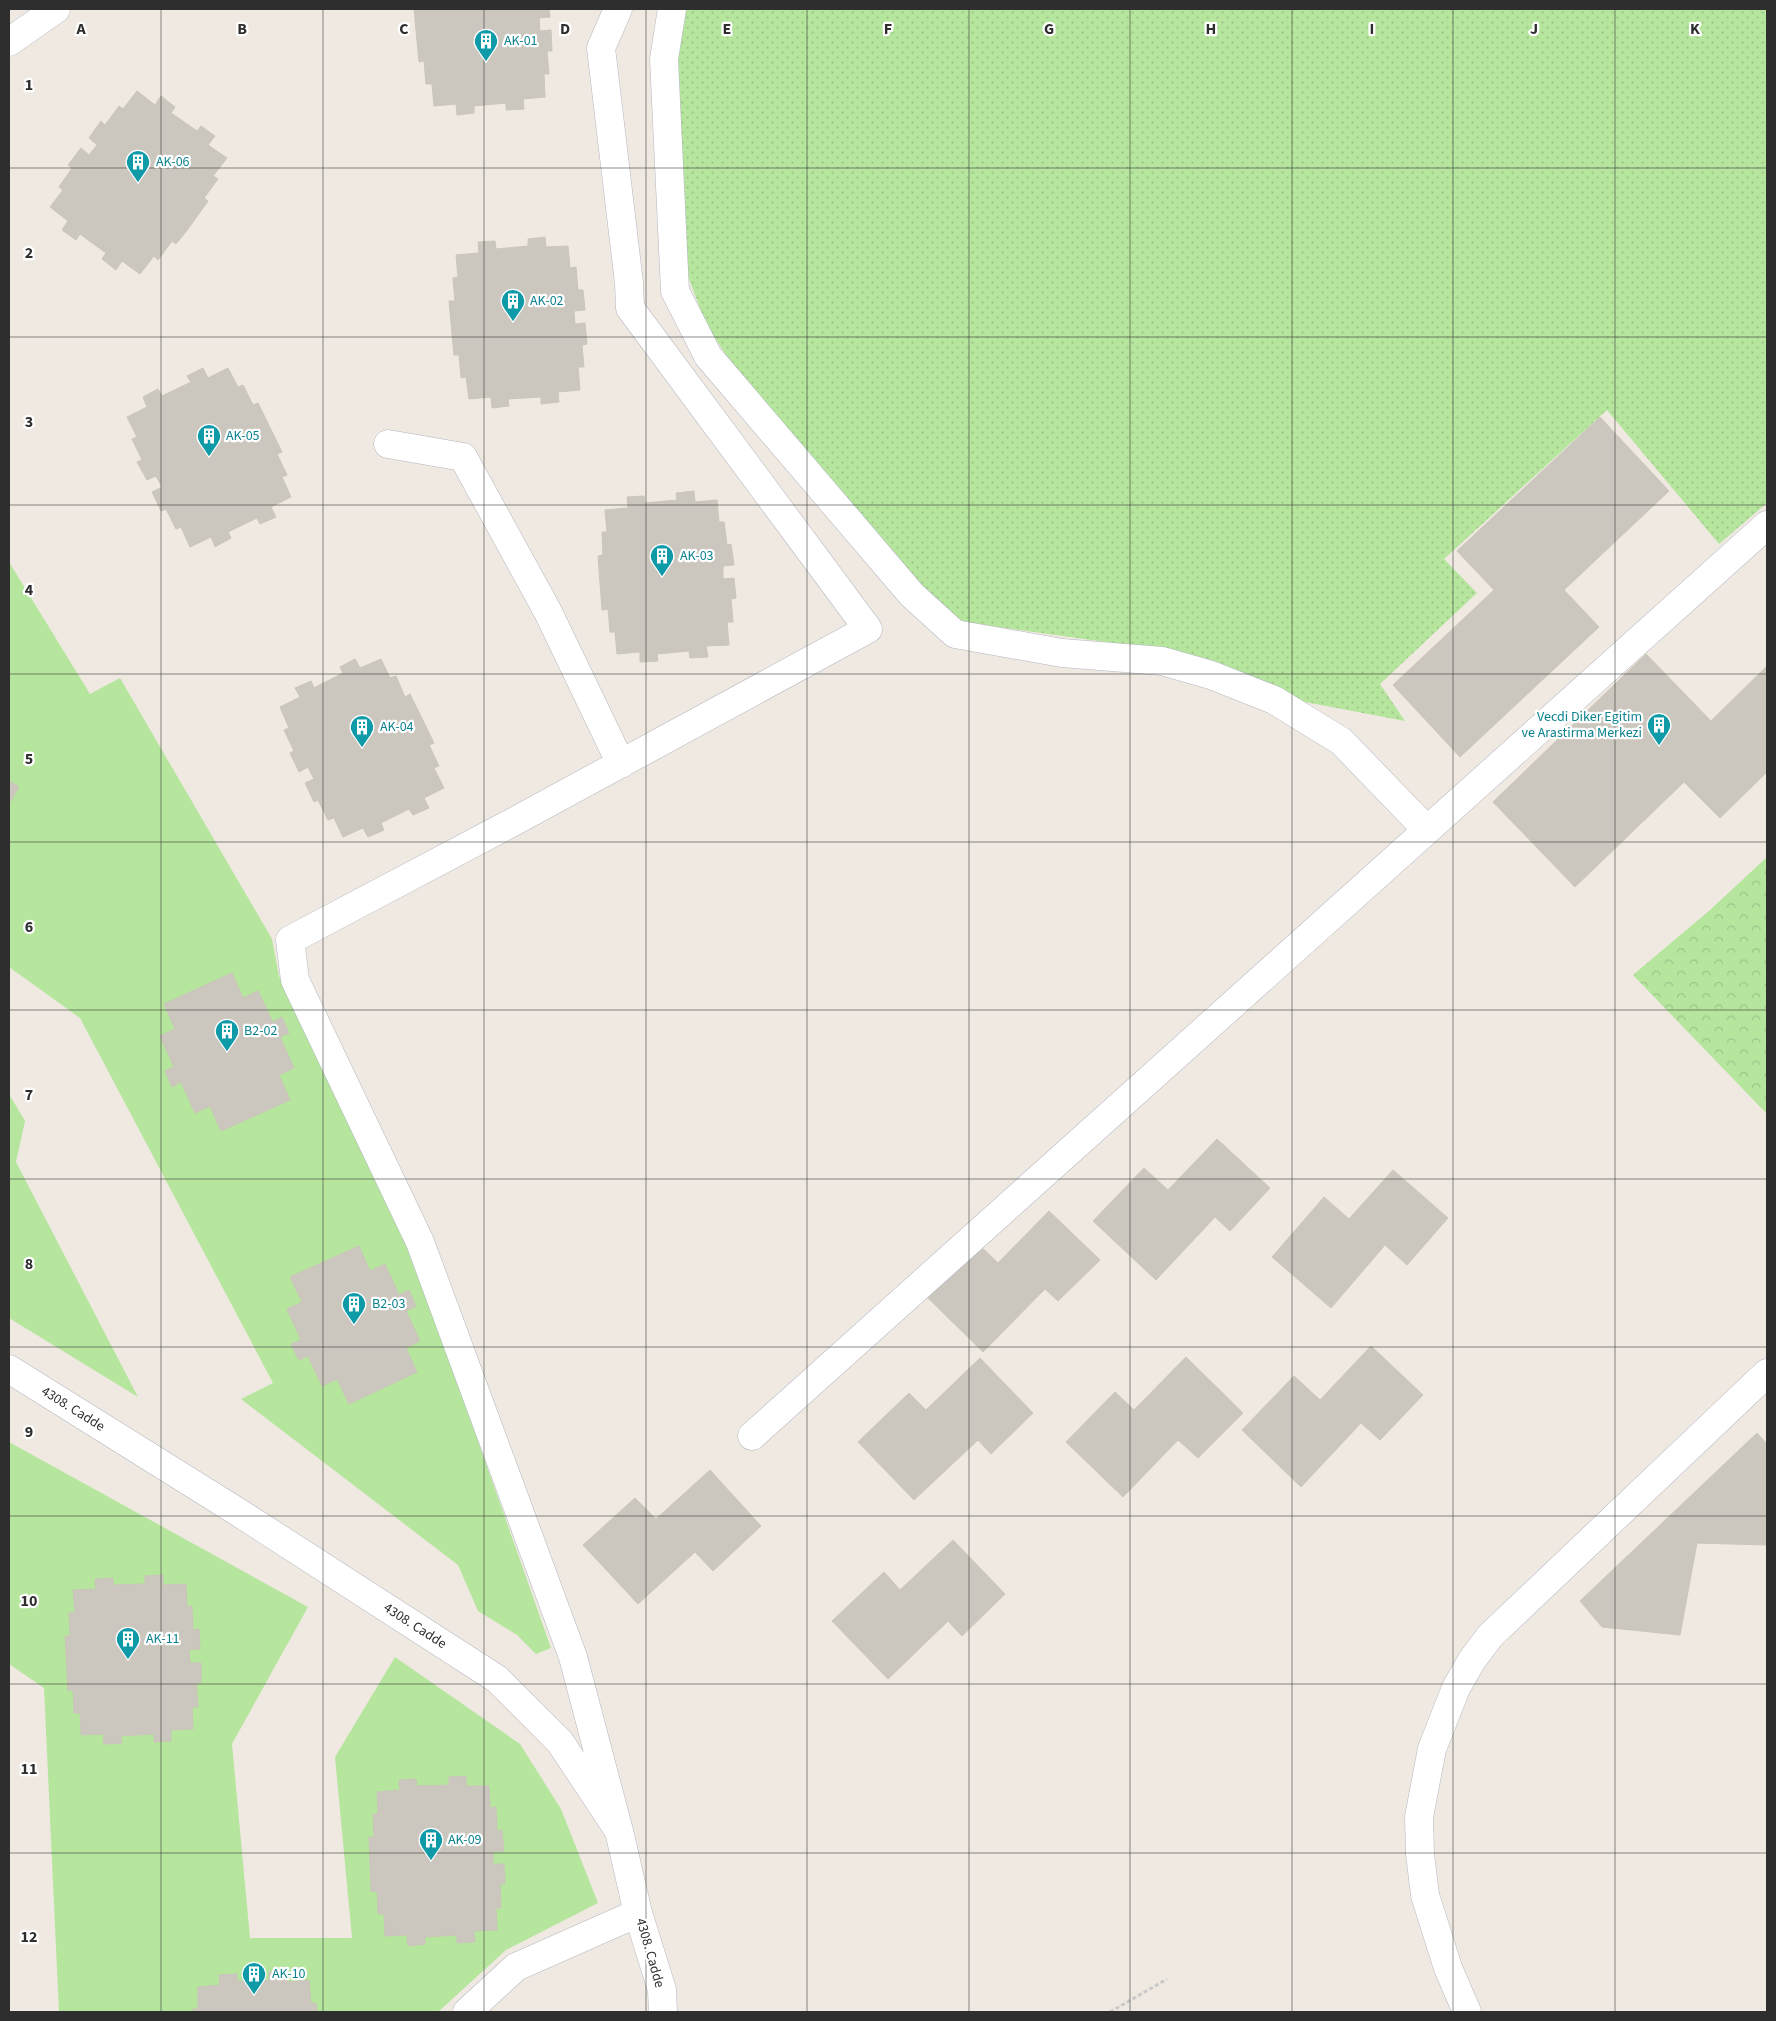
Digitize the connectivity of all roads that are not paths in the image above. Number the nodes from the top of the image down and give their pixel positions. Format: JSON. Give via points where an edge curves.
{"nodes":[{"id":1,"x":56,"y":9,"type":"edge"},
{"id":2,"x":618,"y":9,"type":"edge"},
{"id":3,"x":672,"y":9,"type":"edge"},
{"id":4,"x":9,"y":42,"type":"edge"},
{"id":5,"x":388,"y":444,"type":"dead end"},
{"id":6,"x":1767,"y":524,"type":"edge"},
{"id":7,"x":621,"y":764,"type":"junction"},
{"id":8,"x":1427,"y":830,"type":"junction"},
{"id":9,"x":9,"y":1369,"type":"edge"},
{"id":10,"x":1767,"y":1373,"type":"edge"},
{"id":11,"x":752,"y":1436,"type":"dead end"},
{"id":12,"x":619,"y":1831,"type":"junction"},
{"id":13,"x":638,"y":1913,"type":"junction"},
{"id":14,"x":467,"y":2012,"type":"edge"},
{"id":15,"x":663,"y":2012,"type":"edge"},
{"id":16,"x":1467,"y":2012,"type":"edge"}],
"edges":[{"from":1,"to":4,"type":"street"},
{"from":2,"to":7,"type":"street","via":[[601,48],[630,308],[868,629]]},
{"from":3,"to":8,"type":"street","via":[[664,59],[675,291],[708,356],[912,595],[955,634],[1062,653],[1162,661],[1211,674],[1274,700],[1341,741]]},
{"from":5,"to":7,"type":"street","via":[[463,457],[548,612]]},
{"from":6,"to":8,"type":"street"},
{"from":7,"to":12,"type":"street","via":[[290,940],[295,980],[431,1270],[573,1657]]},
{"from":8,"to":11,"type":"street"},
{"from":9,"to":12,"type":"street","name":"4308. Cadde","via":[[497,1679],[560,1742]]},
{"from":10,"to":16,"type":"street","via":[[1490,1636],[1456,1688],[1432,1749],[1419,1817],[1420,1854],[1425,1895],[1448,1968]]},
{"from":12,"to":13,"type":"street","name":"4308. Cadde"},
{"from":13,"to":14,"type":"street","via":[[516,1967]]},
{"from":13,"to":15,"type":"street","name":"4308. Cadde","via":[[662,1990]]}]}
